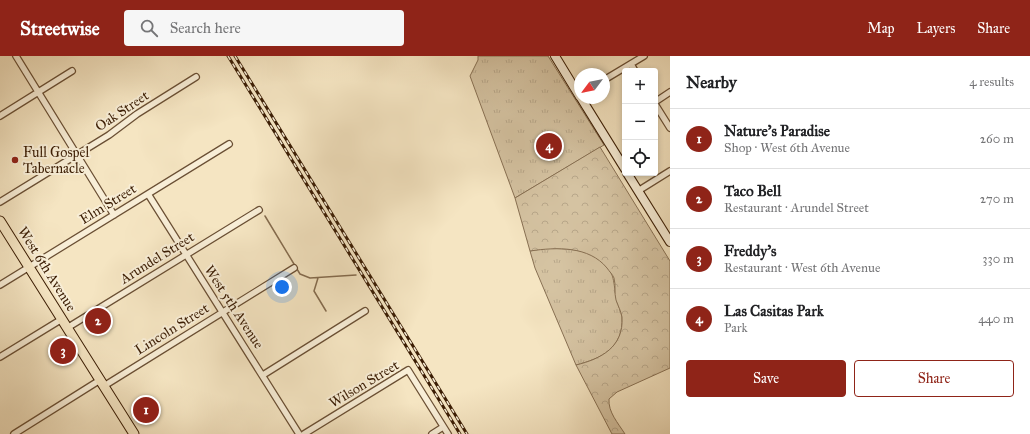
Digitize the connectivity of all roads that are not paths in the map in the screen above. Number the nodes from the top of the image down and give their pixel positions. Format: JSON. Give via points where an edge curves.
{"nodes":[{"id":1,"x":16,"y":56,"type":"edge"},
{"id":2,"x":555,"y":56,"type":"edge"},
{"id":3,"x":644,"y":56,"type":"edge"},
{"id":4,"x":631,"y":64,"type":"junction"},
{"id":5,"x":633,"y":68,"type":"edge"},
{"id":6,"x":72,"y":71,"type":"dead end"},
{"id":7,"x":610,"y":76,"type":"edge"},
{"id":8,"x":196,"y":77,"type":"dead end"},
{"id":9,"x":574,"y":86,"type":"edge"},
{"id":10,"x":38,"y":92,"type":"junction"},
{"id":11,"x":670,"y":92,"type":"edge"},
{"id":12,"x":658,"y":101,"type":"edge"},
{"id":13,"x":585,"y":104,"type":"edge"},
{"id":14,"x":656,"y":104,"type":"edge"},
{"id":15,"x":0,"y":116,"type":"edge"},
{"id":16,"x":670,"y":128,"type":"edge"},
{"id":17,"x":229,"y":144,"type":"dead end"},
{"id":18,"x":77,"y":155,"type":"junction"},
{"id":19,"x":622,"y":165,"type":"edge"},
{"id":20,"x":670,"y":171,"type":"edge"},
{"id":21,"x":629,"y":176,"type":"edge"},
{"id":22,"x":638,"y":191,"type":"junction"},
{"id":23,"x":148,"y":194,"type":"junction"},
{"id":24,"x":0,"y":202,"type":"edge"},
{"id":25,"x":259,"y":210,"type":"dead end"},
{"id":26,"x":114,"y":215,"type":"junction"},
{"id":27,"x":0,"y":221,"type":"edge"},
{"id":28,"x":670,"y":242,"type":"edge"},
{"id":29,"x":186,"y":255,"type":"junction"},
{"id":30,"x":29,"y":267,"type":"junction"},
{"id":31,"x":294,"y":268,"type":"dead end"},
{"id":32,"x":0,"y":285,"type":"edge"},
{"id":33,"x":222,"y":312,"type":"junction"},
{"id":34,"x":365,"y":312,"type":"dead end"},
{"id":35,"x":62,"y":319,"type":"junction"},
{"id":36,"x":67,"y":328,"type":"junction"},
{"id":37,"x":0,"y":357,"type":"edge"},
{"id":38,"x":263,"y":375,"type":"junction"},
{"id":39,"x":102,"y":383,"type":"junction"},
{"id":40,"x":443,"y":427,"type":"junction"},
{"id":41,"x":14,"y":434,"type":"edge"},
{"id":42,"x":134,"y":434,"type":"edge"},
{"id":43,"x":299,"y":434,"type":"edge"},
{"id":44,"x":304,"y":434,"type":"edge"},
{"id":45,"x":432,"y":434,"type":"edge"},
{"id":46,"x":448,"y":434,"type":"edge"}],
"edges":[{"from":1,"to":10,"type":"street"},
{"from":2,"to":9,"type":"main road"},
{"from":3,"to":4,"type":"street"},
{"from":4,"to":5,"type":"street"},
{"from":4,"to":7,"type":"street"},
{"from":6,"to":10,"type":"street"},
{"from":8,"to":18,"type":"street","name":"Oak Street"},
{"from":10,"to":15,"type":"street"},
{"from":10,"to":18,"type":"street"},
{"from":11,"to":12,"type":"street"},
{"from":13,"to":19,"type":"main road"},
{"from":14,"to":16,"type":"street"},
{"from":17,"to":23,"type":"street","name":"Elm Street"},
{"from":18,"to":24,"type":"street","name":"Oak Street"},
{"from":18,"to":26,"type":"street"},
{"from":20,"to":22,"type":"street"},
{"from":21,"to":22,"type":"main road"},
{"from":22,"to":28,"type":"main road"},
{"from":23,"to":26,"type":"street","name":"Elm Street"},
{"from":23,"to":29,"type":"street","name":"West 5th Avenue"},
{"from":25,"to":29,"type":"street","name":"Arundel Street"},
{"from":26,"to":30,"type":"street","name":"Elm Street"},
{"from":27,"to":30,"type":"main road","name":"West 6th Avenue"},
{"from":29,"to":33,"type":"street","name":"West 5th Avenue"},
{"from":29,"to":36,"type":"street","name":"Arundel Street"},
{"from":30,"to":32,"type":"street","name":"Elm Street"},
{"from":30,"to":35,"type":"main road","name":"West 6th Avenue"},
{"from":31,"to":33,"type":"street","name":"Lincoln Street"},
{"from":33,"to":38,"type":"street","name":"West 5th Avenue"},
{"from":33,"to":39,"type":"street","name":"Lincoln Street"},
{"from":34,"to":38,"type":"street"},
{"from":35,"to":36,"type":"main road","name":"West 6th Avenue"},
{"from":35,"to":37,"type":"street"},
{"from":36,"to":39,"type":"main road","name":"West 6th Avenue"},
{"from":38,"to":43,"type":"street","name":"West 5th Avenue"},
{"from":39,"to":41,"type":"street","name":"Lincoln Street"},
{"from":39,"to":42,"type":"main road","name":"West 6th Avenue"},
{"from":40,"to":44,"type":"street","name":"Wilson Street","via":[[408,370]]},
{"from":40,"to":45,"type":"street"},
{"from":40,"to":46,"type":"street"}]}
